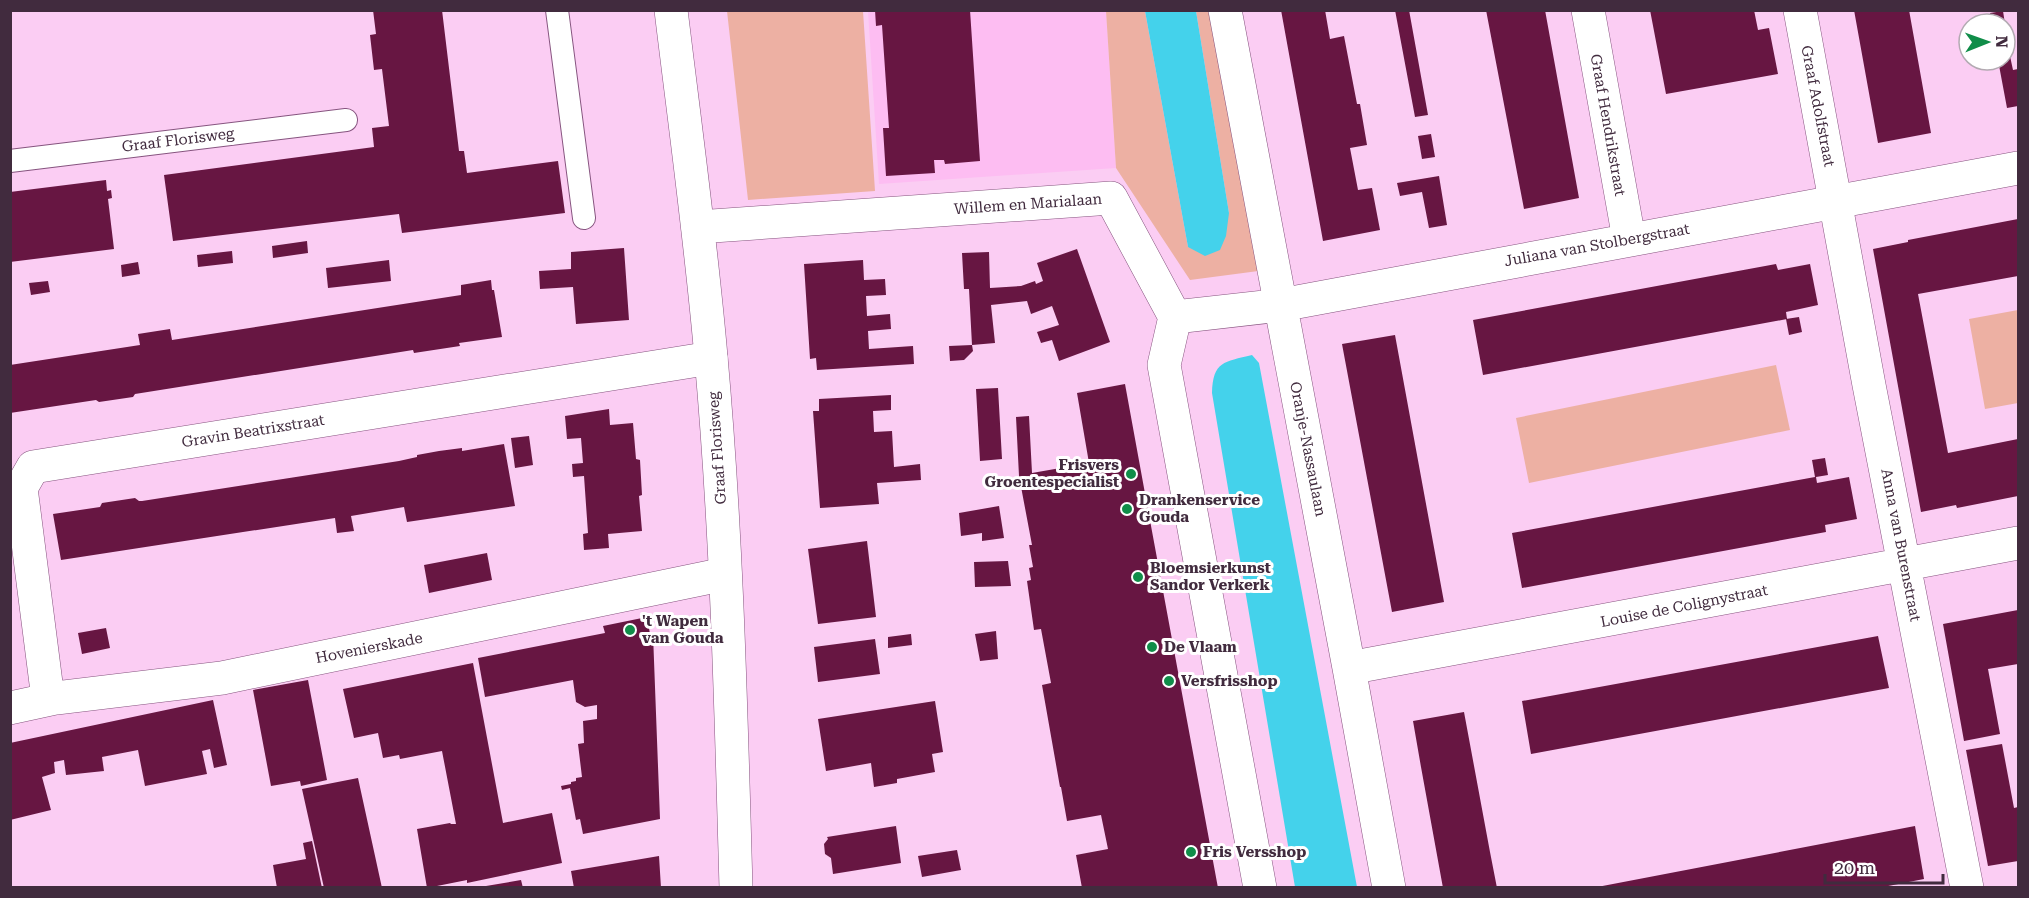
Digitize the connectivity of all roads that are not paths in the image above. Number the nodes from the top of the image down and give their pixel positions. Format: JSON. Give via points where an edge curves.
{"nodes":[{"id":1,"x":557,"y":10,"type":"edge"},
{"id":2,"x":671,"y":10,"type":"edge"},
{"id":3,"x":1225,"y":10,"type":"edge"},
{"id":4,"x":1588,"y":10,"type":"edge"},
{"id":5,"x":1800,"y":10,"type":"edge"},
{"id":6,"x":346,"y":120,"type":"dead end"},
{"id":7,"x":10,"y":161,"type":"edge"},
{"id":8,"x":2019,"y":168,"type":"edge"},
{"id":9,"x":1837,"y":201,"type":"junction"},
{"id":10,"x":584,"y":218,"type":"dead end"},
{"id":11,"x":698,"y":227,"type":"junction"},
{"id":12,"x":1629,"y":239,"type":"junction"},
{"id":13,"x":1281,"y":305,"type":"junction"},
{"id":14,"x":1175,"y":317,"type":"junction"},
{"id":15,"x":711,"y":358,"type":"junction"},
{"id":16,"x":2019,"y":543,"type":"edge"},
{"id":17,"x":1905,"y":564,"type":"junction"},
{"id":18,"x":725,"y":574,"type":"junction"},
{"id":19,"x":1349,"y":668,"type":"junction"},
{"id":20,"x":56,"y":698,"type":"junction"},
{"id":21,"x":10,"y":708,"type":"edge"},
{"id":22,"x":736,"y":888,"type":"edge"},
{"id":23,"x":1260,"y":888,"type":"edge"},
{"id":24,"x":1389,"y":888,"type":"edge"},
{"id":25,"x":1967,"y":888,"type":"edge"}],
"edges":[{"from":1,"to":10,"type":"lane"},
{"from":2,"to":11,"type":"street","name":"Graaf Florisweg"},
{"from":3,"to":13,"type":"street","name":"Oranje-Nassaulaan"},
{"from":4,"to":12,"type":"street","name":"Graaf Hendrikstraat"},
{"from":5,"to":9,"type":"street","name":"Graaf Adolfstraat"},
{"from":6,"to":7,"type":"lane","name":"Graaf Florisweg"},
{"from":8,"to":9,"type":"street","name":"Juliana van Stolbergstraat"},
{"from":9,"to":12,"type":"street","name":"Juliana van Stolbergstraat"},
{"from":9,"to":17,"type":"street","name":"Anna van Burenstraat"},
{"from":11,"to":14,"type":"street","name":"Willem en Marialaan","via":[[1111,198]]},
{"from":11,"to":15,"type":"street","name":"Graaf Florisweg"},
{"from":12,"to":13,"type":"street","name":"Juliana van Stolbergstraat"},
{"from":13,"to":14,"type":"street","name":"Juliana van Stolbergstraat"},
{"from":13,"to":19,"type":"street","name":"Oranje-Nassaulaan"},
{"from":14,"to":23,"type":"street","via":[[1164,365]]},
{"from":15,"to":18,"type":"street","name":"Graaf Florisweg"},
{"from":15,"to":20,"type":"street","name":"Gravin Beatrixstraat","via":[[33,467],[21,488],[47,692]]},
{"from":16,"to":17,"type":"street","name":"Louise de Colignystraat"},
{"from":17,"to":19,"type":"street","name":"Louise de Colignystraat"},
{"from":17,"to":25,"type":"street","name":"Anna van Burenstraat"},
{"from":18,"to":20,"type":"street","name":"Hovenierskade","via":[[222,678]]},
{"from":18,"to":22,"type":"street","name":"Graaf Florisweg"},
{"from":19,"to":24,"type":"street","name":"Oranje-Nassaulaan"},
{"from":20,"to":21,"type":"street","name":"Hovenierskade"}]}
